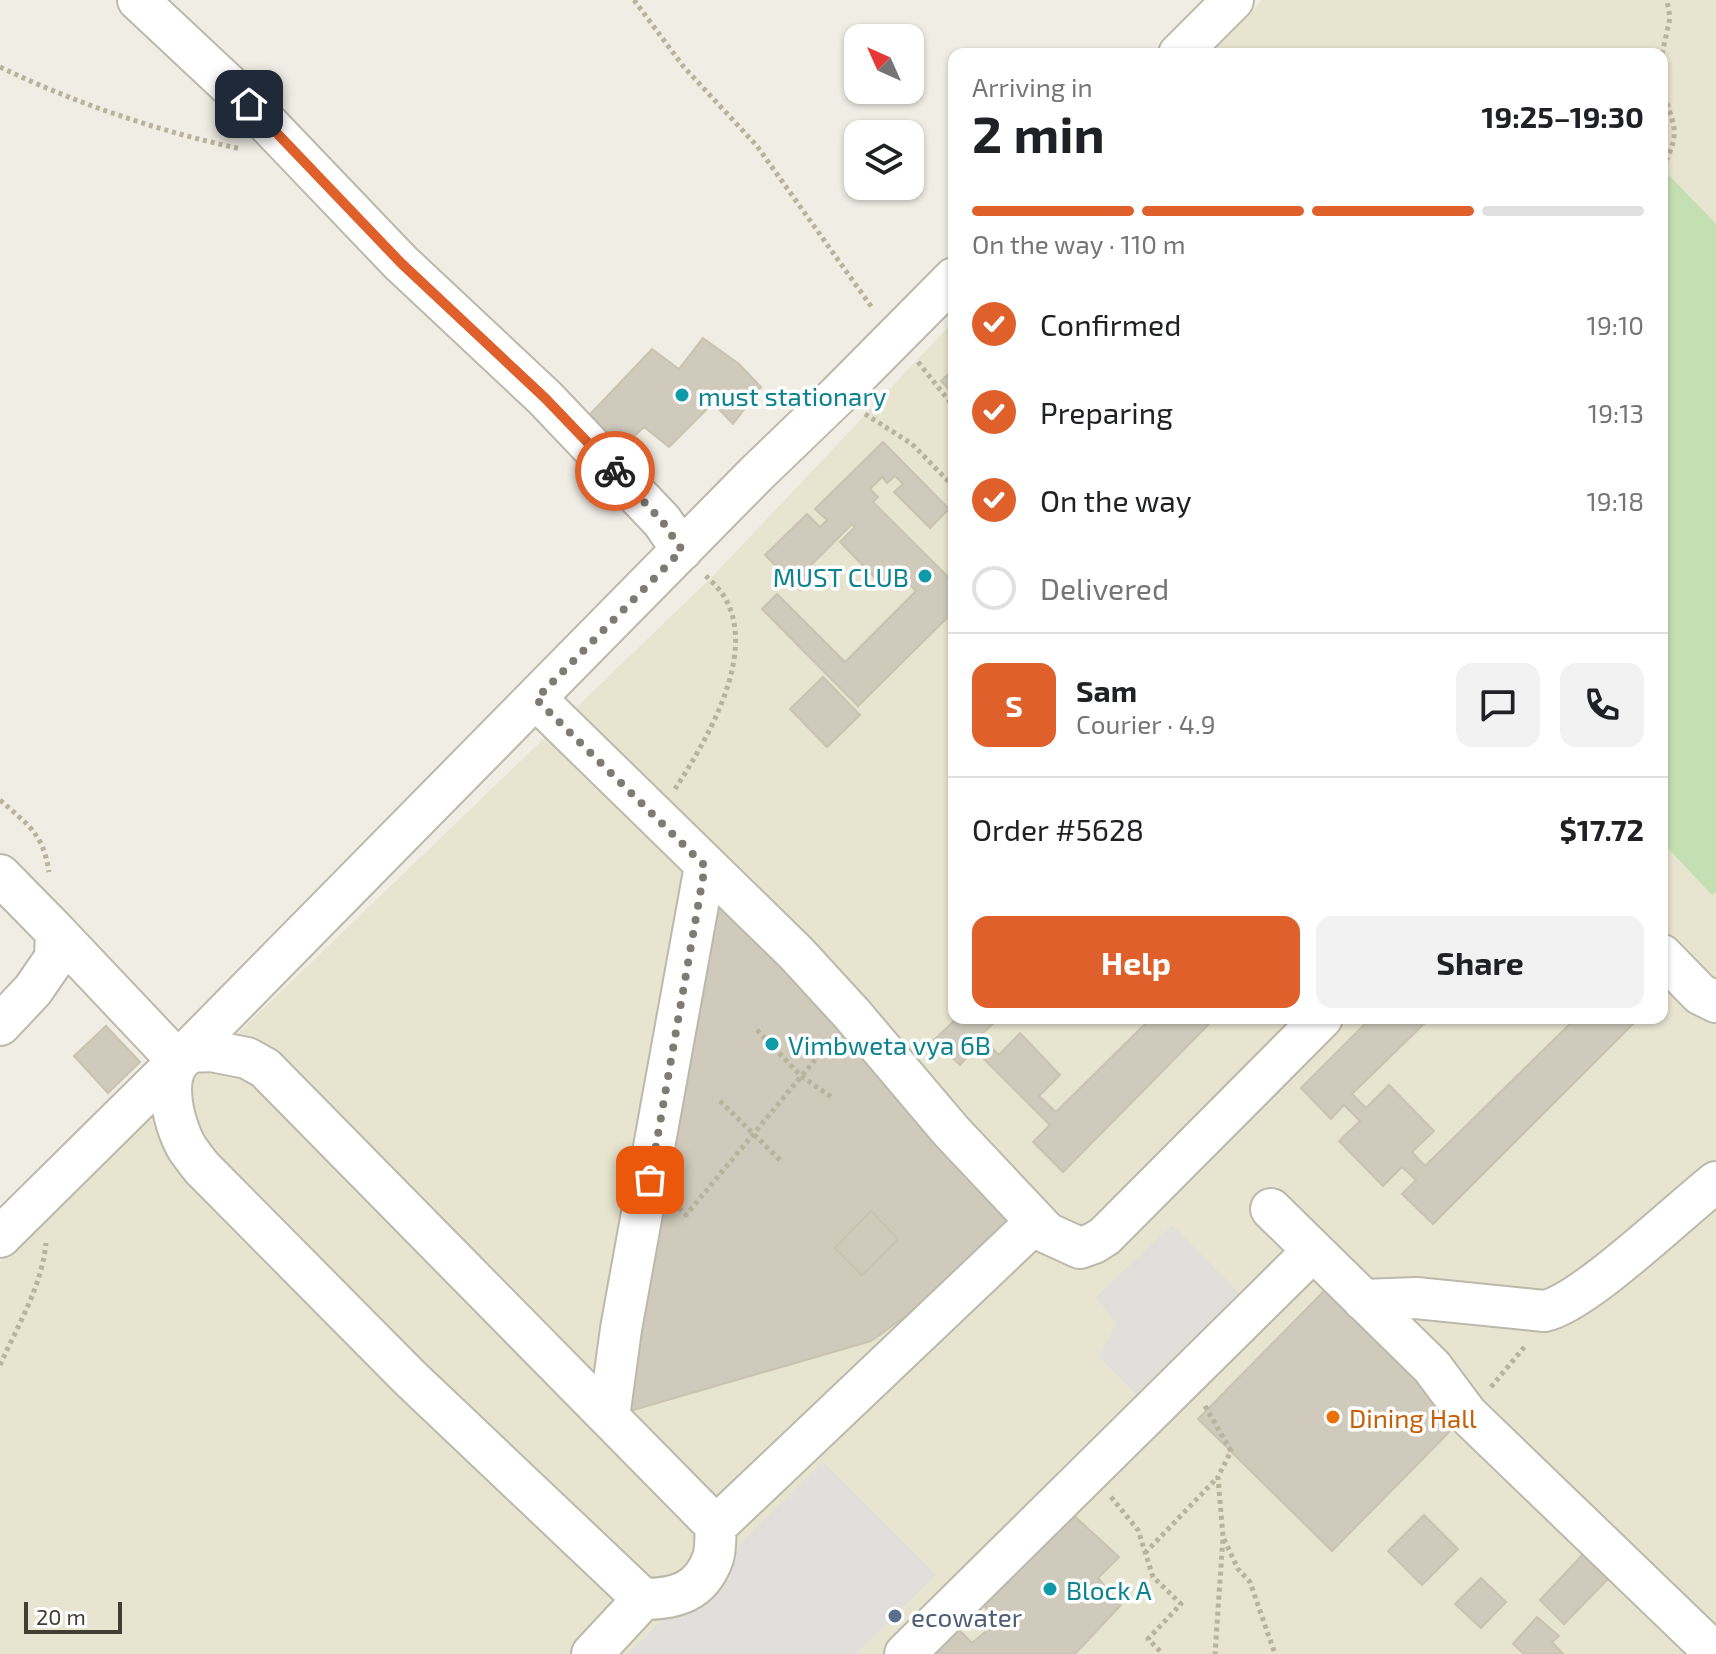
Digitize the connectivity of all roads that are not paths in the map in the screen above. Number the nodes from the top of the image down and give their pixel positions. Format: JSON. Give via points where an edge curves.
{"nodes":[{"id":1,"x":138,"y":0,"type":"edge"},
{"id":2,"x":1233,"y":0,"type":"edge"},
{"id":3,"x":1185,"y":48,"type":"edge"},
{"id":4,"x":948,"y":284,"type":"edge"},
{"id":5,"x":682,"y":550,"type":"junction"},
{"id":6,"x":536,"y":699,"type":"junction"},
{"id":7,"x":705,"y":866,"type":"junction"},
{"id":8,"x":0,"y":875,"type":"edge"},
{"id":9,"x":47,"y":923,"type":"junction"},
{"id":10,"x":1668,"y":961,"type":"edge"},
{"id":11,"x":1716,"y":1002,"type":"edge"},
{"id":12,"x":1316,"y":1024,"type":"edge"},
{"id":13,"x":0,"y":1025,"type":"edge"},
{"id":14,"x":178,"y":1061,"type":"junction"},
{"id":15,"x":1716,"y":1182,"type":"edge"},
{"id":16,"x":1271,"y":1209,"type":"dead end"},
{"id":17,"x":1036,"y":1222,"type":"junction"},
{"id":18,"x":0,"y":1237,"type":"edge"},
{"id":19,"x":1313,"y":1251,"type":"junction"},
{"id":20,"x":1363,"y":1300,"type":"junction"},
{"id":21,"x":609,"y":1417,"type":"junction"},
{"id":22,"x":716,"y":1526,"type":"junction"},
{"id":23,"x":643,"y":1599,"type":"junction"},
{"id":24,"x":592,"y":1654,"type":"edge"},
{"id":25,"x":905,"y":1654,"type":"edge"},
{"id":26,"x":1716,"y":1654,"type":"edge"}],
"edges":[{"from":1,"to":5,"type":"street","via":[[249,104],[401,263],[545,398],[662,521]]},
{"from":2,"to":3,"type":"street"},
{"from":4,"to":5,"type":"street"},
{"from":5,"to":6,"type":"street"},
{"from":6,"to":7,"type":"street"},
{"from":6,"to":14,"type":"street"},
{"from":7,"to":17,"type":"street","via":[[796,953]]},
{"from":7,"to":21,"type":"street"},
{"from":8,"to":9,"type":"street"},
{"from":9,"to":13,"type":"street","via":[[55,958]]},
{"from":9,"to":14,"type":"street"},
{"from":10,"to":11,"type":"street","via":[[1700,994]]},
{"from":12,"to":17,"type":"street","via":[[1105,1236],[1080,1248],[1058,1240]]},
{"from":14,"to":18,"type":"street"},
{"from":14,"to":21,"type":"street","via":[[193,1052],[211,1051],[247,1058],[265,1068]]},
{"from":14,"to":23,"type":"street","via":[[171,1080],[178,1124],[202,1168],[410,1378]]},
{"from":15,"to":20,"type":"street","via":[[1584,1291],[1553,1309],[1416,1298]]},
{"from":16,"to":19,"type":"street"},
{"from":17,"to":22,"type":"street"},
{"from":19,"to":20,"type":"street"},
{"from":19,"to":25,"type":"street"},
{"from":20,"to":26,"type":"street","via":[[1432,1367],[1467,1414]]},
{"from":21,"to":22,"type":"street"},
{"from":22,"to":23,"type":"street","via":[[714,1557],[694,1588],[668,1599]]},
{"from":23,"to":24,"type":"street"}]}
